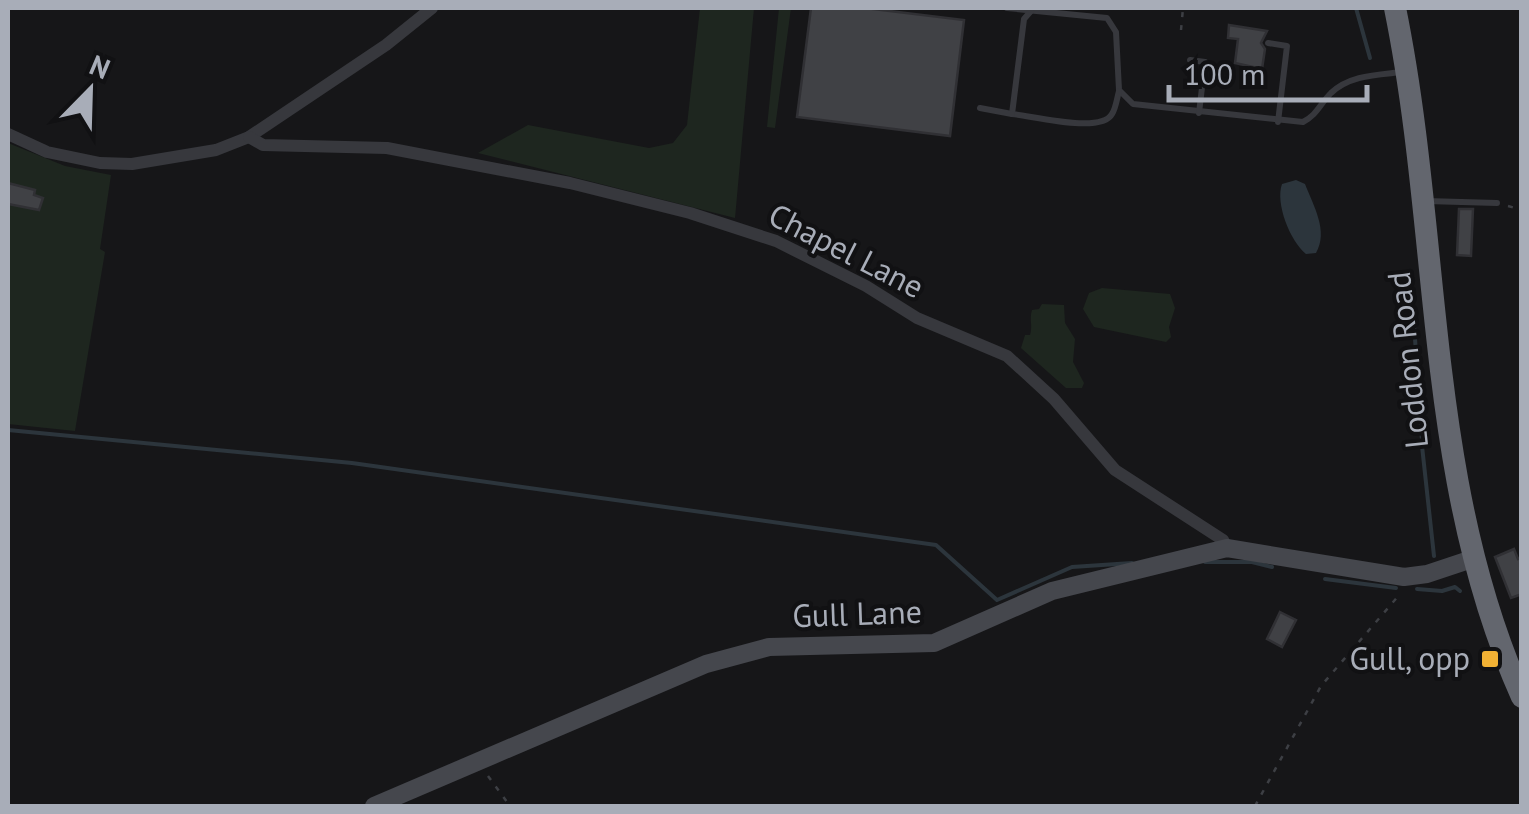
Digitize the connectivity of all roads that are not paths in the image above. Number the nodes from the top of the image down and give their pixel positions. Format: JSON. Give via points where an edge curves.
{"nodes":[{"id":1,"x":432,"y":8,"type":"edge"},
{"id":2,"x":1007,"y":8,"type":"edge"},
{"id":3,"x":1395,"y":8,"type":"edge"},
{"id":4,"x":1031,"y":11,"type":"junction"},
{"id":5,"x":1268,"y":43,"type":"dead end"},
{"id":6,"x":1190,"y":60,"type":"dead end"},
{"id":7,"x":1408,"y":71,"type":"junction"},
{"id":8,"x":1119,"y":90,"type":"junction"},
{"id":9,"x":980,"y":108,"type":"dead end"},
{"id":10,"x":1199,"y":113,"type":"junction"},
{"id":11,"x":1012,"y":114,"type":"junction"},
{"id":12,"x":1278,"y":122,"type":"junction"},
{"id":13,"x":8,"y":134,"type":"edge"},
{"id":14,"x":250,"y":137,"type":"junction"},
{"id":15,"x":1425,"y":201,"type":"junction"},
{"id":16,"x":1497,"y":203,"type":"road end"},
{"id":17,"x":1226,"y":548,"type":"junction"},
{"id":18,"x":1472,"y":559,"type":"junction"},
{"id":19,"x":1520,"y":689,"type":"edge"},
{"id":20,"x":374,"y":806,"type":"edge"}],
"edges":[{"from":1,"to":14,"type":"street"},
{"from":2,"to":4,"type":"lane"},
{"from":3,"to":7,"type":"highway","name":"Loddon Road"},
{"from":4,"to":8,"type":"lane","via":[[1107,18],[1116,32]]},
{"from":4,"to":11,"type":"lane","via":[[1024,19]]},
{"from":5,"to":12,"type":"lane","via":[[1287,46]]},
{"from":6,"to":10,"type":"lane","via":[[1205,62]]},
{"from":7,"to":12,"type":"lane","via":[[1346,82],[1314,116]]},
{"from":7,"to":15,"type":"highway","name":"Loddon Road"},
{"from":8,"to":10,"type":"lane","via":[[1133,104]]},
{"from":8,"to":11,"type":"lane","via":[[1104,122]]},
{"from":9,"to":11,"type":"lane"},
{"from":10,"to":12,"type":"lane"},
{"from":13,"to":14,"type":"street","via":[[73,160],[132,164],[216,150]]},
{"from":14,"to":17,"type":"street","name":"Chapel Lane","via":[[263,145],[387,148],[570,182],[776,241],[929,324],[1007,356],[1115,470]]},
{"from":15,"to":16,"type":"lane"},
{"from":15,"to":18,"type":"highway","name":"Loddon Road","via":[[1439,371]]},
{"from":17,"to":18,"type":"street","name":"Gull Lane","via":[[1404,577]]},
{"from":17,"to":20,"type":"street","name":"Gull Lane","via":[[1052,590],[934,643],[769,647],[706,664]]},
{"from":18,"to":19,"type":"highway","name":"Loddon Road"}]}
